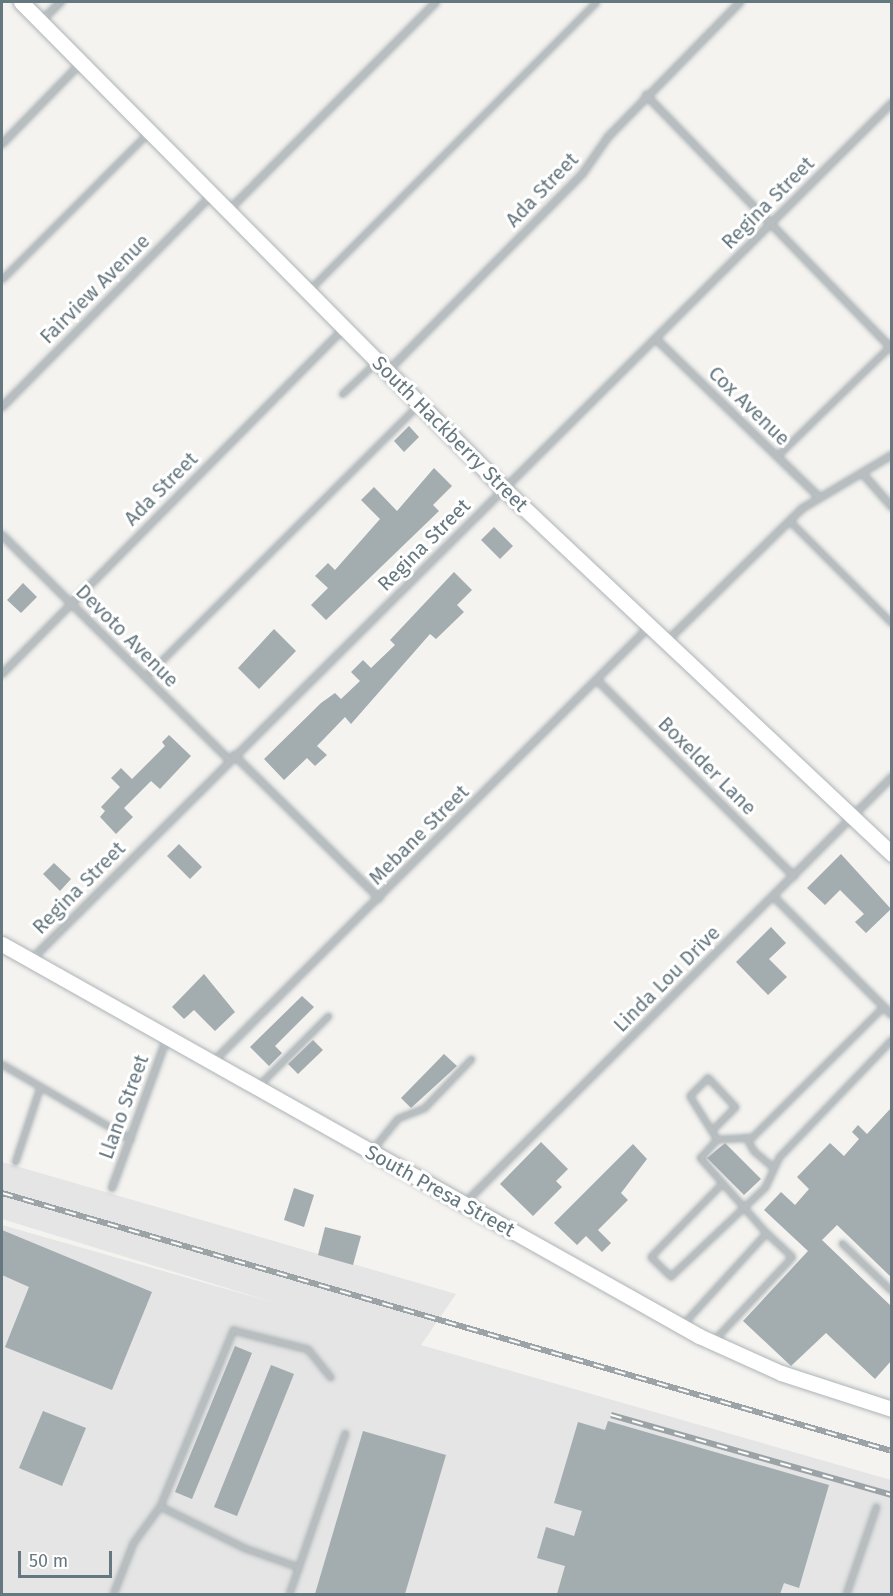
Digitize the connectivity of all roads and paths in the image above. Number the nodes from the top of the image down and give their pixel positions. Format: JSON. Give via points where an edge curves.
{"nodes":[{"id":1,"x":21,"y":2,"type":"edge"},
{"id":2,"x":60,"y":2,"type":"edge"},
{"id":3,"x":436,"y":2,"type":"edge"},
{"id":4,"x":596,"y":2,"type":"edge"},
{"id":5,"x":740,"y":2,"type":"edge"},
{"id":6,"x":41,"y":21,"type":"junction"},
{"id":7,"x":82,"y":62,"type":"junction"},
{"id":8,"x":646,"y":95,"type":"junction"},
{"id":9,"x":891,"y":103,"type":"edge"},
{"id":10,"x":150,"y":131,"type":"junction"},
{"id":11,"x":2,"y":144,"type":"edge"},
{"id":12,"x":213,"y":194,"type":"junction"},
{"id":13,"x":229,"y":210,"type":"junction"},
{"id":14,"x":772,"y":223,"type":"junction"},
{"id":15,"x":2,"y":279,"type":"edge"},
{"id":16,"x":308,"y":291,"type":"junction"},
{"id":17,"x":345,"y":327,"type":"junction"},
{"id":18,"x":656,"y":339,"type":"junction"},
{"id":19,"x":891,"y":346,"type":"edge"},
{"id":20,"x":382,"y":366,"type":"junction"},
{"id":21,"x":342,"y":394,"type":"dead end"},
{"id":22,"x":419,"y":404,"type":"junction"},
{"id":23,"x":2,"y":407,"type":"edge"},
{"id":24,"x":891,"y":455,"type":"edge"},
{"id":25,"x":777,"y":456,"type":"junction"},
{"id":26,"x":863,"y":474,"type":"junction"},
{"id":27,"x":504,"y":489,"type":"junction"},
{"id":28,"x":819,"y":497,"type":"junction"},
{"id":29,"x":891,"y":507,"type":"edge"},
{"id":30,"x":790,"y":521,"type":"junction"},
{"id":31,"x":2,"y":535,"type":"edge"},
{"id":32,"x":71,"y":604,"type":"junction"},
{"id":33,"x":891,"y":622,"type":"edge"},
{"id":34,"x":648,"y":628,"type":"junction"},
{"id":35,"x":665,"y":643,"type":"junction"},
{"id":36,"x":2,"y":674,"type":"edge"},
{"id":37,"x":145,"y":677,"type":"junction"},
{"id":38,"x":597,"y":680,"type":"junction"},
{"id":39,"x":232,"y":758,"type":"junction"},
{"id":40,"x":891,"y":777,"type":"edge"},
{"id":41,"x":853,"y":816,"type":"junction"},
{"id":42,"x":891,"y":854,"type":"edge"},
{"id":43,"x":794,"y":876,"type":"junction"},
{"id":44,"x":774,"y":896,"type":"junction"},
{"id":45,"x":379,"y":898,"type":"junction"},
{"id":46,"x":2,"y":944,"type":"edge"},
{"id":47,"x":30,"y":961,"type":"junction"},
{"id":48,"x":884,"y":1007,"type":"junction"},
{"id":49,"x":891,"y":1015,"type":"edge"},
{"id":50,"x":328,"y":1016,"type":"dead end"},
{"id":51,"x":167,"y":1037,"type":"junction"},
{"id":52,"x":891,"y":1039,"type":"edge"},
{"id":53,"x":471,"y":1059,"type":"dead end"},
{"id":54,"x":212,"y":1063,"type":"junction"},
{"id":55,"x":2,"y":1064,"type":"edge"},
{"id":56,"x":40,"y":1087,"type":"junction"},
{"id":57,"x":256,"y":1088,"type":"junction"},
{"id":58,"x":714,"y":1128,"type":"junction"},
{"id":59,"x":746,"y":1137,"type":"junction"},
{"id":60,"x":130,"y":1139,"type":"junction"},
{"id":61,"x":717,"y":1139,"type":"junction"},
{"id":62,"x":370,"y":1152,"type":"junction"},
{"id":63,"x":15,"y":1162,"type":"dead end"},
{"id":64,"x":774,"y":1168,"type":"junction"},
{"id":65,"x":721,"y":1185,"type":"junction"},
{"id":66,"x":112,"y":1188,"type":"dead end"},
{"id":67,"x":464,"y":1205,"type":"junction"},
{"id":68,"x":743,"y":1206,"type":"junction"},
{"id":69,"x":766,"y":1233,"type":"junction"},
{"id":70,"x":843,"y":1243,"type":"dead end"},
{"id":71,"x":891,"y":1291,"type":"edge"},
{"id":72,"x":683,"y":1326,"type":"junction"},
{"id":73,"x":712,"y":1342,"type":"junction"},
{"id":74,"x":331,"y":1377,"type":"dead end"},
{"id":75,"x":891,"y":1409,"type":"edge"},
{"id":76,"x":345,"y":1433,"type":"dead end"},
{"id":77,"x":160,"y":1506,"type":"junction"},
{"id":78,"x":876,"y":1506,"type":"dead end"},
{"id":79,"x":299,"y":1566,"type":"junction"},
{"id":80,"x":113,"y":1594,"type":"edge"},
{"id":81,"x":289,"y":1594,"type":"edge"},
{"id":82,"x":846,"y":1594,"type":"edge"}],
"edges":[{"from":1,"to":6,"type":"main road","name":"South Hackberry Street"},
{"from":2,"to":6,"type":"street"},
{"from":3,"to":13,"type":"street"},
{"from":4,"to":16,"type":"lane"},
{"from":5,"to":8,"type":"street","name":"Ada Street"},
{"from":6,"to":7,"type":"main road","name":"South Hackberry Street"},
{"from":7,"to":10,"type":"main road","name":"South Hackberry Street"},
{"from":7,"to":11,"type":"street"},
{"from":8,"to":14,"type":"street"},
{"from":8,"to":20,"type":"street","name":"Ada Street","via":[[583,174]]},
{"from":9,"to":14,"type":"street","name":"Regina Street"},
{"from":10,"to":12,"type":"main road","name":"South Hackberry Street"},
{"from":10,"to":15,"type":"lane"},
{"from":12,"to":13,"type":"main road","name":"South Hackberry Street"},
{"from":12,"to":23,"type":"street","name":"Fairview Avenue"},
{"from":13,"to":16,"type":"main road","name":"South Hackberry Street"},
{"from":14,"to":18,"type":"street","name":"Regina Street"},
{"from":14,"to":19,"type":"street"},
{"from":16,"to":17,"type":"main road","name":"South Hackberry Street"},
{"from":17,"to":20,"type":"main road","name":"South Hackberry Street"},
{"from":17,"to":32,"type":"street","name":"Ada Street"},
{"from":18,"to":25,"type":"street","name":"Cox Avenue"},
{"from":18,"to":27,"type":"street","name":"Regina Street"},
{"from":19,"to":25,"type":"lane"},
{"from":20,"to":21,"type":"lane"},
{"from":20,"to":22,"type":"main road","name":"South Hackberry Street"},
{"from":22,"to":27,"type":"main road","name":"South Hackberry Street"},
{"from":22,"to":37,"type":"lane"},
{"from":24,"to":26,"type":"street"},
{"from":25,"to":28,"type":"street","name":"Cox Avenue"},
{"from":26,"to":28,"type":"street"},
{"from":26,"to":29,"type":"street"},
{"from":27,"to":34,"type":"main road","name":"South Hackberry Street"},
{"from":27,"to":39,"type":"street","name":"Regina Street"},
{"from":28,"to":30,"type":"street"},
{"from":30,"to":33,"type":"lane"},
{"from":30,"to":35,"type":"street"},
{"from":31,"to":32,"type":"street","name":"Devoto Avenue"},
{"from":32,"to":36,"type":"street","name":"Ada Street"},
{"from":32,"to":37,"type":"street","name":"Devoto Avenue"},
{"from":34,"to":35,"type":"main road","name":"South Hackberry Street"},
{"from":34,"to":38,"type":"street","name":"Mebane Street"},
{"from":35,"to":41,"type":"main road","name":"South Hackberry Street"},
{"from":37,"to":39,"type":"street","name":"Devoto Avenue"},
{"from":38,"to":43,"type":"street","name":"Boxelder Lane"},
{"from":38,"to":45,"type":"street","name":"Mebane Street"},
{"from":39,"to":45,"type":"street","name":"Devoto Avenue"},
{"from":39,"to":47,"type":"street","name":"Regina Street"},
{"from":40,"to":41,"type":"street","name":"Linda Lou Drive"},
{"from":41,"to":42,"type":"main road","name":"South Hackberry Street"},
{"from":41,"to":43,"type":"street","name":"Linda Lou Drive"},
{"from":43,"to":44,"type":"street","name":"Linda Lou Drive"},
{"from":44,"to":48,"type":"street"},
{"from":44,"to":67,"type":"street","name":"Linda Lou Drive"},
{"from":45,"to":54,"type":"street","name":"Mebane Street"},
{"from":46,"to":47,"type":"main road","name":"South Presa Street"},
{"from":47,"to":51,"type":"main road","name":"South Presa Street"},
{"from":48,"to":49,"type":"street"},
{"from":48,"to":59,"type":"lane","via":[[752,1137]]},
{"from":50,"to":57,"type":"lane"},
{"from":51,"to":54,"type":"main road","name":"South Presa Street"},
{"from":51,"to":60,"type":"street","name":"Llano Street"},
{"from":52,"to":64,"type":"lane","via":[[820,1111]]},
{"from":53,"to":62,"type":"lane","via":[[424,1108],[398,1119]]},
{"from":54,"to":57,"type":"main road","name":"South Presa Street"},
{"from":55,"to":56,"type":"lane"},
{"from":56,"to":60,"type":"lane"},
{"from":56,"to":63,"type":"lane"},
{"from":57,"to":62,"type":"main road","name":"South Presa Street"},
{"from":58,"to":58,"type":"lane","via":[[690,1096],[708,1078],[735,1107]]},
{"from":58,"to":61,"type":"lane"},
{"from":59,"to":61,"type":"lane"},
{"from":59,"to":64,"type":"lane","via":[[753,1152]]},
{"from":60,"to":66,"type":"street","name":"Llano Street"},
{"from":61,"to":65,"type":"lane","via":[[700,1158]]},
{"from":62,"to":67,"type":"main road","name":"South Presa Street"},
{"from":64,"to":68,"type":"lane","via":[[765,1187]]},
{"from":65,"to":68,"type":"lane"},
{"from":65,"to":68,"type":"lane","via":[[651,1257],[671,1276]]},
{"from":67,"to":72,"type":"main road","name":"South Presa Street"},
{"from":68,"to":69,"type":"lane"},
{"from":69,"to":72,"type":"lane"},
{"from":69,"to":73,"type":"lane","via":[[792,1257]]},
{"from":70,"to":71,"type":"lane"},
{"from":72,"to":73,"type":"main road","name":"South Presa Street"},
{"from":73,"to":75,"type":"main road","name":"South Presa Street","via":[[781,1373]]},
{"from":74,"to":77,"type":"lane","via":[[308,1349],[233,1330]]},
{"from":76,"to":79,"type":"lane"},
{"from":77,"to":79,"type":"lane","via":[[245,1548]]},
{"from":77,"to":80,"type":"lane","via":[[133,1544]]},
{"from":78,"to":82,"type":"lane"},
{"from":79,"to":81,"type":"lane"}]}
